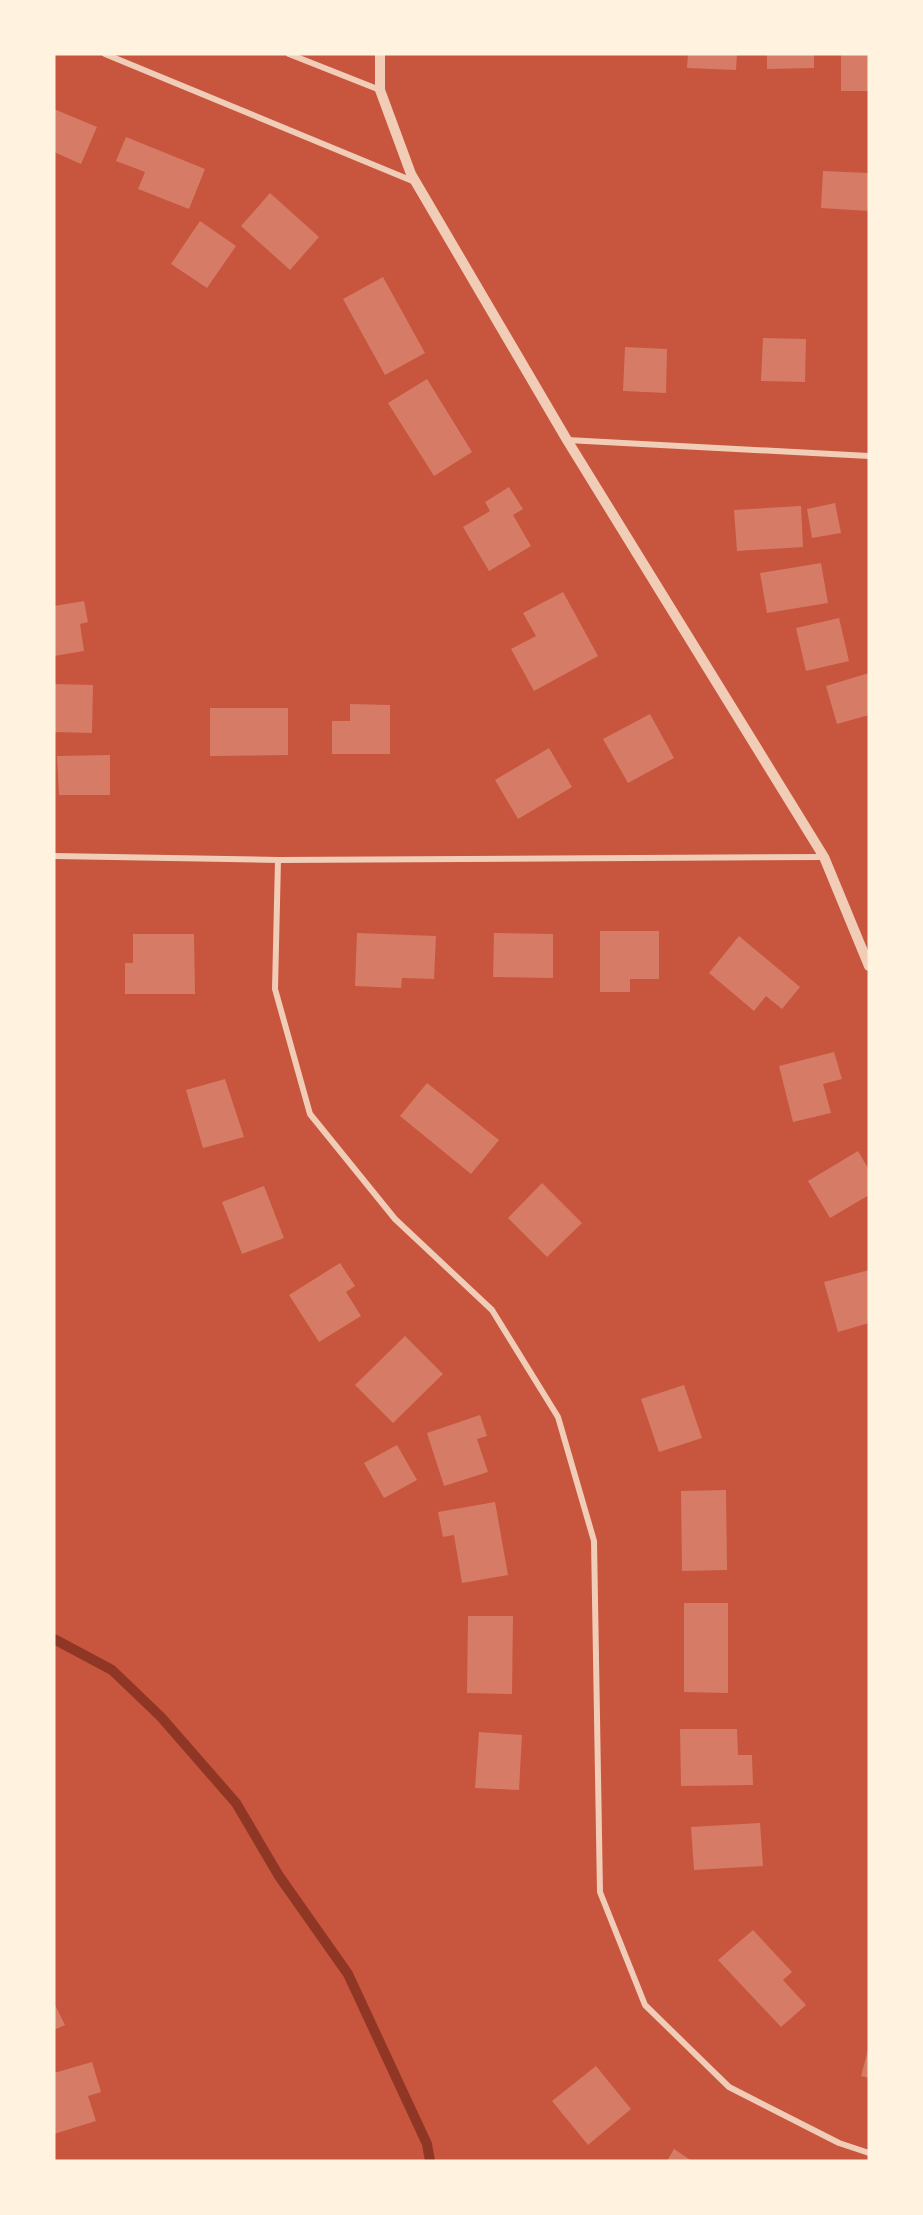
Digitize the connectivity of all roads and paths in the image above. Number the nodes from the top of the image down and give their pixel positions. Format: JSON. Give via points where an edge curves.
{"nodes":[{"id":1,"x":105,"y":54,"type":"edge"},
{"id":2,"x":289,"y":54,"type":"edge"},
{"id":3,"x":381,"y":54,"type":"edge"},
{"id":4,"x":380,"y":90,"type":"junction"},
{"id":5,"x":416,"y":182,"type":"junction"},
{"id":6,"x":567,"y":440,"type":"junction"},
{"id":7,"x":869,"y":456,"type":"edge"},
{"id":8,"x":54,"y":856,"type":"edge"},
{"id":9,"x":824,"y":856,"type":"junction"},
{"id":10,"x":278,"y":860,"type":"junction"},
{"id":11,"x":869,"y":966,"type":"edge"},
{"id":12,"x":869,"y":2153,"type":"edge"}],
"edges":[{"from":1,"to":5,"type":"street"},
{"from":2,"to":4,"type":"street"},
{"from":3,"to":4,"type":"street"},
{"from":4,"to":5,"type":"street"},
{"from":5,"to":6,"type":"street"},
{"from":6,"to":7,"type":"street"},
{"from":6,"to":9,"type":"street"},
{"from":8,"to":10,"type":"street"},
{"from":9,"to":10,"type":"street"},
{"from":9,"to":11,"type":"street"},
{"from":10,"to":12,"type":"street","via":[[275,989],[310,1114],[395,1219],[492,1310],[558,1417],[594,1541],[600,1892],[645,2005],[729,2088],[839,2143]]}]}
